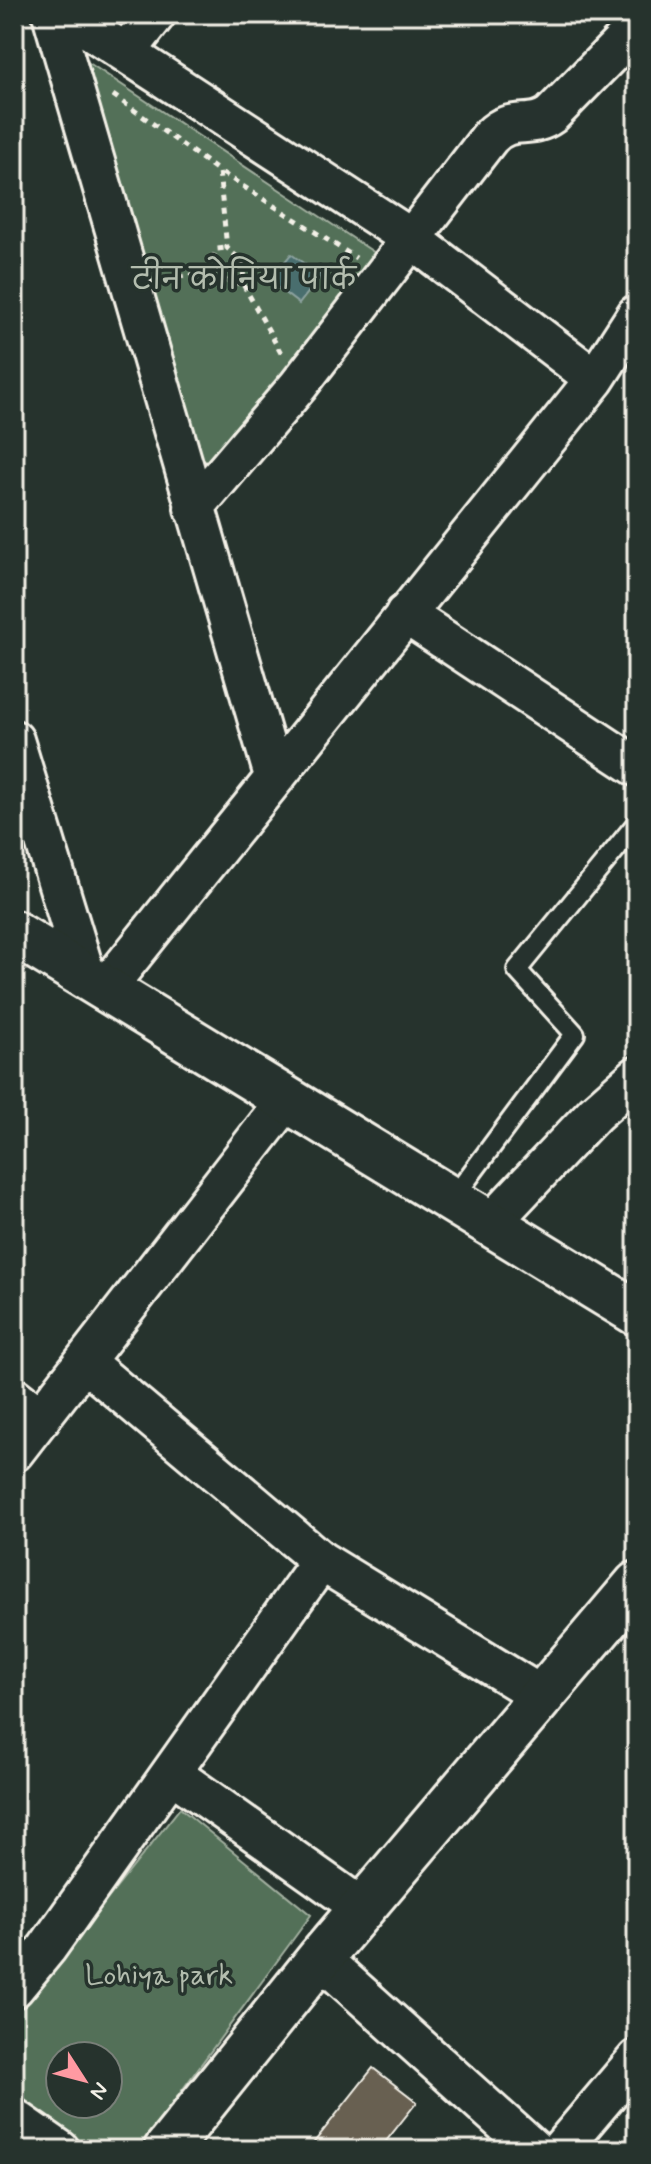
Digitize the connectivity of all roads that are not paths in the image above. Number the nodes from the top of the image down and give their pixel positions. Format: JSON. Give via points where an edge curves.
{"nodes":[{"id":1,"x":52,"y":14,"type":"edge"},
{"id":2,"x":66,"y":14,"type":"edge"},
{"id":3,"x":156,"y":14,"type":"edge"},
{"id":4,"x":637,"y":27,"type":"edge"},
{"id":5,"x":127,"y":51,"type":"junction"},
{"id":6,"x":412,"y":239,"type":"junction"},
{"id":7,"x":637,"y":314,"type":"edge"},
{"id":8,"x":595,"y":379,"type":"junction"},
{"id":9,"x":194,"y":508,"type":"junction"},
{"id":10,"x":405,"y":614,"type":"junction"},
{"id":11,"x":14,"y":740,"type":"edge"},
{"id":12,"x":637,"y":767,"type":"edge"},
{"id":13,"x":274,"y":776,"type":"junction"},
{"id":14,"x":637,"y":823,"type":"edge"},
{"id":15,"x":14,"y":933,"type":"edge"},
{"id":16,"x":96,"y":982,"type":"junction"},
{"id":17,"x":637,"y":1076,"type":"edge"},
{"id":18,"x":286,"y":1101,"type":"junction"},
{"id":19,"x":451,"y":1201,"type":"junction"},
{"id":20,"x":490,"y":1224,"type":"junction"},
{"id":21,"x":637,"y":1313,"type":"edge"},
{"id":22,"x":86,"y":1363,"type":"junction"},
{"id":23,"x":28,"y":1408,"type":"edge"},
{"id":24,"x":14,"y":1452,"type":"edge"},
{"id":25,"x":321,"y":1561,"type":"junction"},
{"id":26,"x":637,"y":1584,"type":"edge"},
{"id":27,"x":540,"y":1695,"type":"junction"},
{"id":28,"x":171,"y":1773,"type":"junction"},
{"id":29,"x":362,"y":1908,"type":"junction"},
{"id":30,"x":320,"y":1958,"type":"junction"},
{"id":31,"x":14,"y":1988,"type":"edge"},
{"id":32,"x":637,"y":2059,"type":"edge"},
{"id":33,"x":14,"y":2118,"type":"edge"},
{"id":34,"x":60,"y":2150,"type":"edge"},
{"id":35,"x":166,"y":2150,"type":"edge"},
{"id":36,"x":534,"y":2150,"type":"edge"},
{"id":37,"x":560,"y":2150,"type":"edge"}],
"edges":[{"from":1,"to":9,"type":"street"},
{"from":2,"to":5,"type":"street"},
{"from":3,"to":5,"type":"street"},
{"from":4,"to":6,"type":"street","via":[[541,122],[500,126]]},
{"from":5,"to":6,"type":"street"},
{"from":6,"to":8,"type":"street"},
{"from":6,"to":9,"type":"street"},
{"from":7,"to":8,"type":"street"},
{"from":8,"to":10,"type":"street"},
{"from":9,"to":13,"type":"street"},
{"from":10,"to":12,"type":"street"},
{"from":10,"to":13,"type":"street"},
{"from":11,"to":16,"type":"street"},
{"from":13,"to":16,"type":"street"},
{"from":14,"to":19,"type":"lane","via":[[517,970],[575,1034]]},
{"from":15,"to":16,"type":"street"},
{"from":16,"to":18,"type":"street"},
{"from":17,"to":20,"type":"street"},
{"from":18,"to":19,"type":"street"},
{"from":18,"to":22,"type":"street"},
{"from":19,"to":20,"type":"street"},
{"from":20,"to":21,"type":"street"},
{"from":22,"to":23,"type":"street"},
{"from":22,"to":25,"type":"street"},
{"from":23,"to":24,"type":"street"},
{"from":25,"to":27,"type":"street"},
{"from":25,"to":28,"type":"street"},
{"from":26,"to":27,"type":"street"},
{"from":27,"to":29,"type":"street"},
{"from":28,"to":29,"type":"street"},
{"from":28,"to":31,"type":"street"},
{"from":29,"to":30,"type":"street"},
{"from":30,"to":35,"type":"street"},
{"from":30,"to":36,"type":"street"},
{"from":32,"to":37,"type":"street"},
{"from":33,"to":34,"type":"street"}]}
